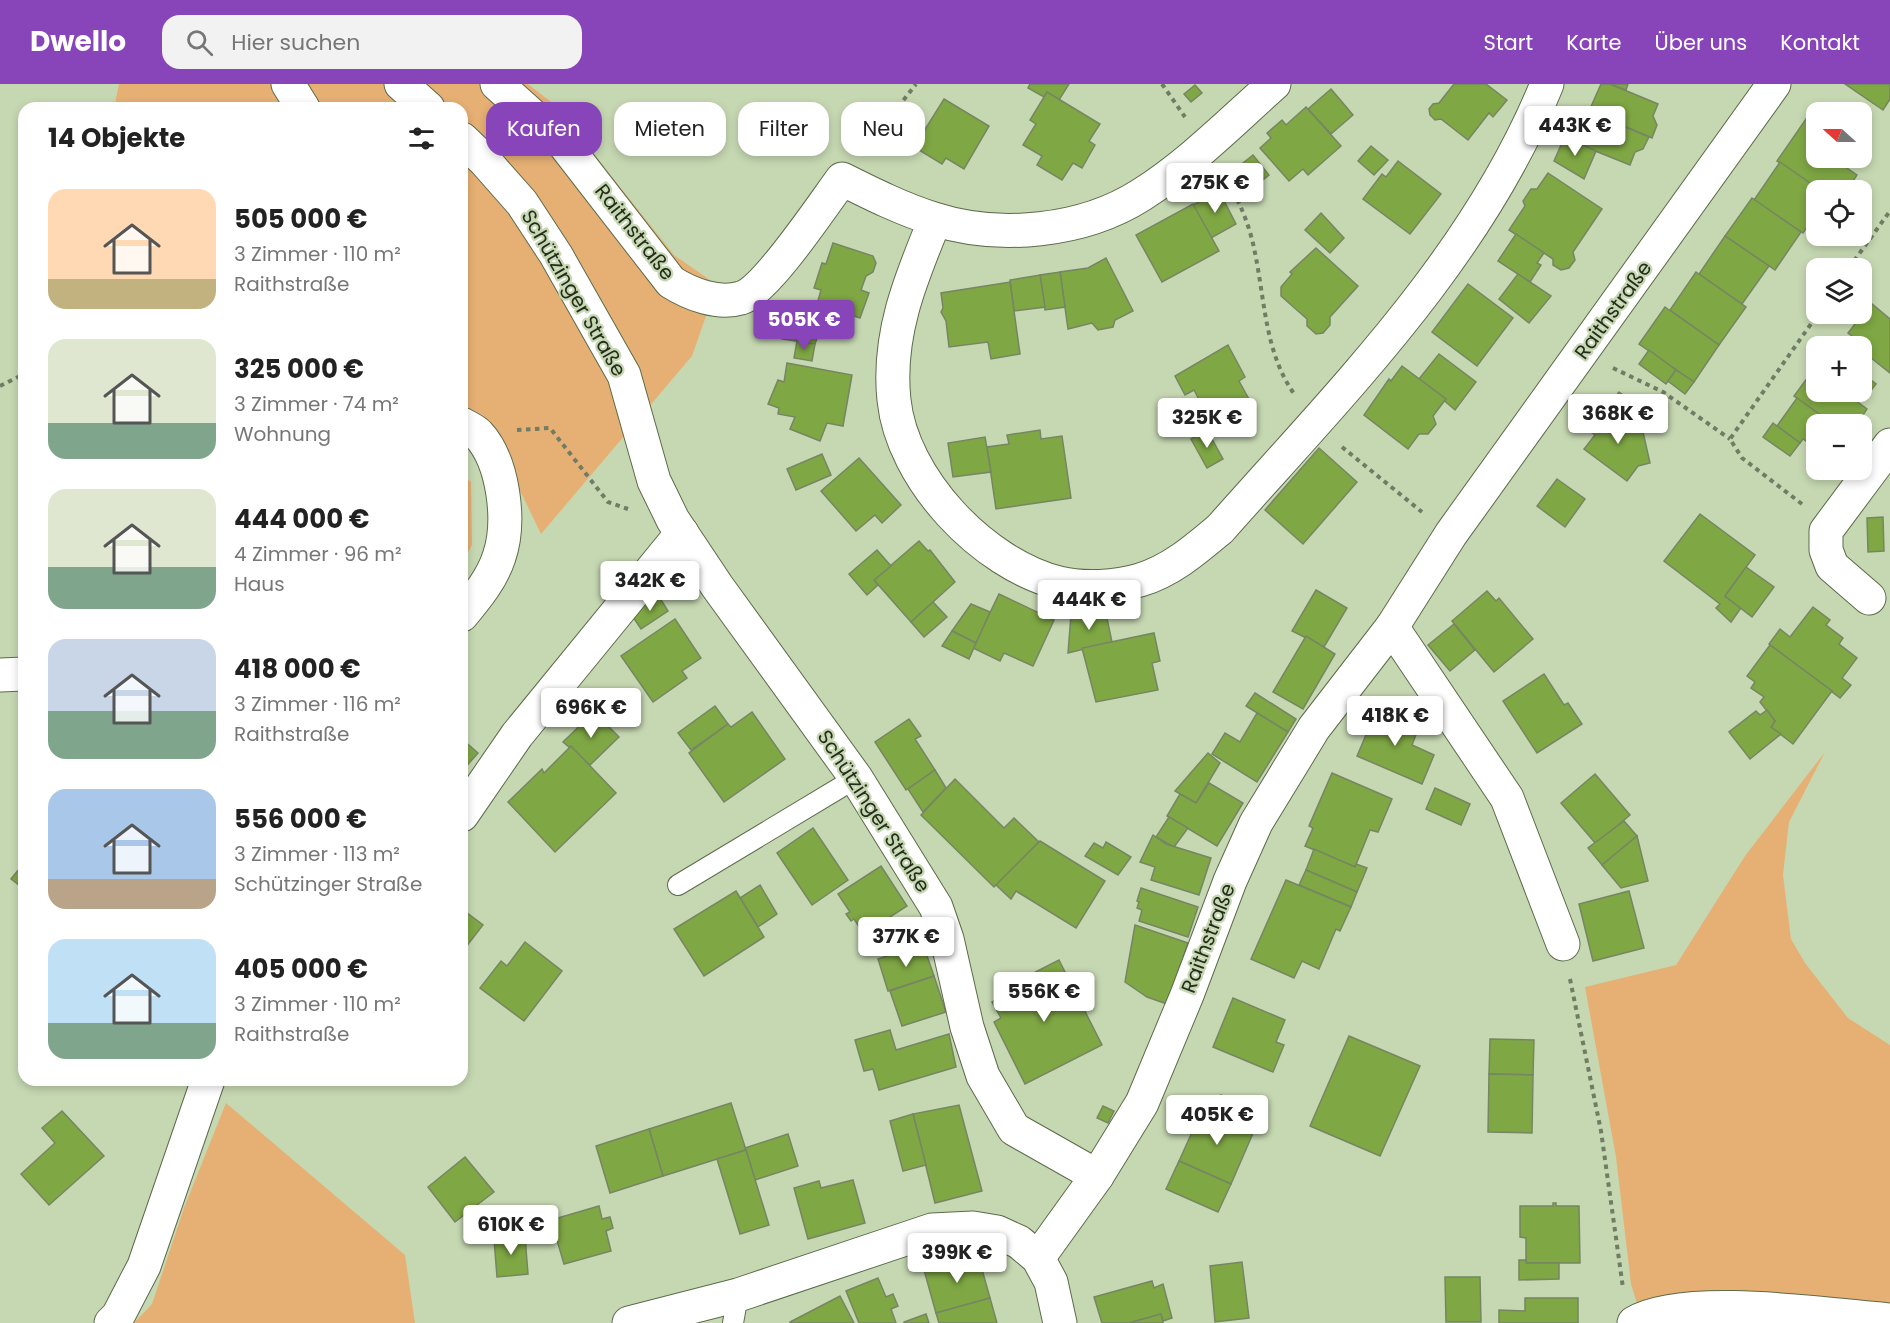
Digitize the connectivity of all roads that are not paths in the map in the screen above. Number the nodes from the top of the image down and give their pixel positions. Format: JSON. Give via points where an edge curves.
{"nodes":[{"id":1,"x":288,"y":84,"type":"edge"},
{"id":2,"x":401,"y":84,"type":"edge"},
{"id":3,"x":497,"y":84,"type":"edge"},
{"id":4,"x":1274,"y":84,"type":"edge"},
{"id":5,"x":1547,"y":84,"type":"edge"},
{"id":6,"x":1774,"y":84,"type":"edge"},
{"id":7,"x":299,"y":102,"type":"edge"},
{"id":8,"x":421,"y":102,"type":"edge"},
{"id":9,"x":468,"y":144,"type":"edge"},
{"id":10,"x":934,"y":220,"type":"junction"},
{"id":11,"x":468,"y":428,"type":"edge"},
{"id":12,"x":1890,"y":445,"type":"edge"},
{"id":13,"x":682,"y":533,"type":"junction"},
{"id":14,"x":1869,"y":598,"type":"dead end"},
{"id":15,"x":468,"y":608,"type":"edge"},
{"id":16,"x":1392,"y":627,"type":"junction"},
{"id":17,"x":18,"y":674,"type":"edge"},
{"id":18,"x":0,"y":675,"type":"edge"},
{"id":19,"x":856,"y":778,"type":"junction"},
{"id":20,"x":468,"y":806,"type":"edge"},
{"id":21,"x":678,"y":885,"type":"dead end"},
{"id":22,"x":1563,"y":944,"type":"road end"},
{"id":23,"x":206,"y":1086,"type":"edge"},
{"id":24,"x":1097,"y":1176,"type":"junction"},
{"id":25,"x":1038,"y":1258,"type":"junction"},
{"id":26,"x":735,"y":1309,"type":"edge"},
{"id":27,"x":1629,"y":1309,"type":"edge"},
{"id":28,"x":1890,"y":1320,"type":"edge"},
{"id":29,"x":111,"y":1323,"type":"edge"},
{"id":30,"x":629,"y":1323,"type":"edge"},
{"id":31,"x":1060,"y":1323,"type":"edge"}],
"edges":[{"from":1,"to":7,"type":"street"},
{"from":2,"to":8,"type":"street"},
{"from":3,"to":10,"type":"street","name":"Raithstraße","via":[[564,144],[671,282],[691,294],[742,298],[763,283],[842,179]]},
{"from":4,"to":10,"type":"street","via":[[1205,147],[1140,196],[1104,212],[1038,229],[969,228]]},
{"from":5,"to":10,"type":"street","via":[[1516,152],[1470,231],[1426,291],[1220,529],[1184,559],[1141,580],[1098,586],[1060,583],[1021,568],[984,544],[933,494],[914,464],[894,402],[891,366],[897,325]]},
{"from":6,"to":16,"type":"street","name":"Raithstraße","via":[[1451,534]]},
{"from":9,"to":13,"type":"street","name":"Schützinger Straße","via":[[522,203],[624,375],[654,481]]},
{"from":11,"to":15,"type":"street","via":[[478,434],[495,465],[506,509],[499,557]]},
{"from":12,"to":14,"type":"street","via":[[1826,531],[1826,550],[1832,566]]},
{"from":13,"to":19,"type":"street","name":"Schützinger Straße"},
{"from":13,"to":20,"type":"street","via":[[517,735]]},
{"from":16,"to":22,"type":"street","via":[[1507,798]]},
{"from":16,"to":24,"type":"street","name":"Raithstraße","via":[[1314,728],[1256,823],[1142,1103]]},
{"from":17,"to":18,"type":"street"},
{"from":19,"to":21,"type":"lane"},
{"from":19,"to":24,"type":"street","name":"Schützinger Straße","via":[[936,907],[983,1076],[1014,1129]]},
{"from":23,"to":29,"type":"street","via":[[144,1266]]},
{"from":24,"to":25,"type":"street","name":"Raithstraße"},
{"from":25,"to":26,"type":"street","via":[[1019,1242],[997,1232],[974,1228],[932,1230]]},
{"from":25,"to":31,"type":"street","via":[[1051,1282]]},
{"from":26,"to":30,"type":"street"},
{"from":27,"to":28,"type":"street","via":[[1648,1314],[1674,1309],[1748,1308]]}]}
